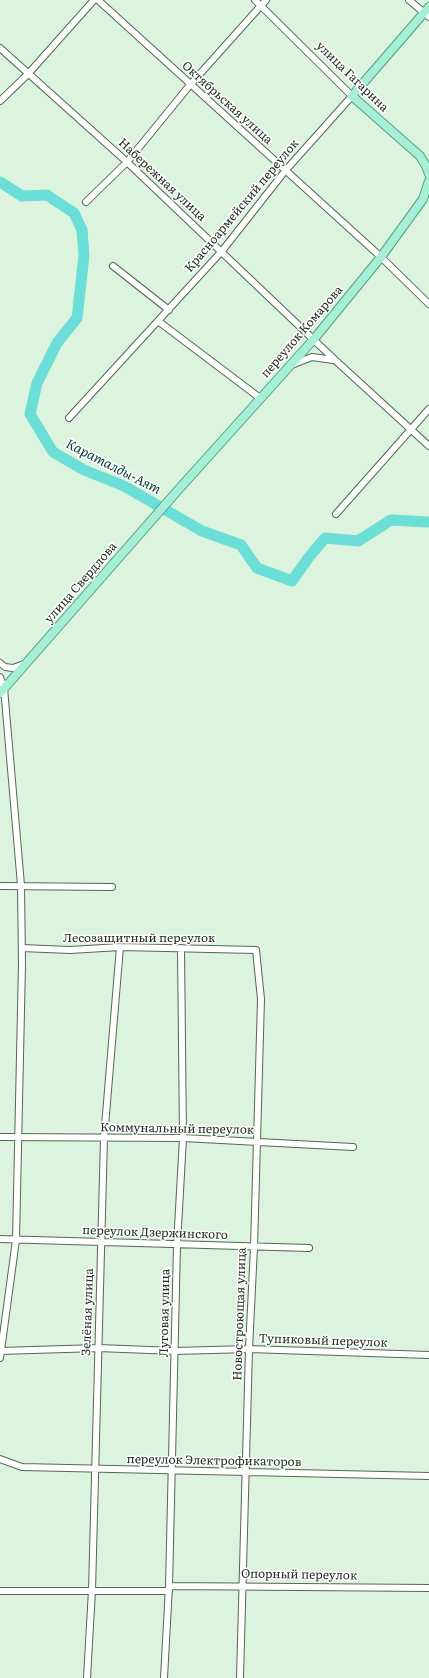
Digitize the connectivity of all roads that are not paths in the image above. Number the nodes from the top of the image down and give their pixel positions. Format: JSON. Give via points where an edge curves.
{"nodes":[{"id":1,"x":94,"y":0,"type":"edge"},
{"id":2,"x":98,"y":0,"type":"edge"},
{"id":3,"x":255,"y":0,"type":"edge"},
{"id":4,"x":266,"y":0,"type":"edge"},
{"id":5,"x":409,"y":0,"type":"edge"},
{"id":6,"x":261,"y":5,"type":"junction"},
{"id":7,"x":427,"y":12,"type":"edge"},
{"id":8,"x":0,"y":48,"type":"edge"},
{"id":9,"x":28,"y":74,"type":"junction"},
{"id":10,"x":190,"y":85,"type":"junction"},
{"id":11,"x":352,"y":96,"type":"junction"},
{"id":12,"x":0,"y":101,"type":"edge"},
{"id":13,"x":127,"y":162,"type":"junction"},
{"id":14,"x":285,"y":171,"type":"junction"},
{"id":15,"x":429,"y":174,"type":"edge"},
{"id":16,"x":429,"y":181,"type":"edge"},
{"id":17,"x":86,"y":202,"type":"dead end"},
{"id":18,"x":222,"y":251,"type":"junction"},
{"id":19,"x":381,"y":257,"type":"junction"},
{"id":20,"x":113,"y":266,"type":"dead end"},
{"id":21,"x":429,"y":304,"type":"edge"},
{"id":22,"x":169,"y":310,"type":"junction"},
{"id":23,"x":158,"y":321,"type":"junction"},
{"id":24,"x":314,"y":339,"type":"junction"},
{"id":25,"x":335,"y":360,"type":"junction"},
{"id":26,"x":291,"y":366,"type":"junction"},
{"id":27,"x":260,"y":398,"type":"junction"},
{"id":28,"x":429,"y":409,"type":"edge"},
{"id":29,"x":69,"y":418,"type":"dead end"},
{"id":30,"x":412,"y":430,"type":"junction"},
{"id":31,"x":429,"y":446,"type":"edge"},
{"id":32,"x":179,"y":489,"type":"joint"},
{"id":33,"x":336,"y":514,"type":"dead end"},
{"id":34,"x":29,"y":661,"type":"junction"},
{"id":35,"x":0,"y":663,"type":"edge"},
{"id":36,"x":0,"y":677,"type":"edge"},
{"id":37,"x":2,"y":691,"type":"edge"},
{"id":38,"x":0,"y":715,"type":"edge"},
{"id":39,"x":7,"y":724,"type":"junction"},
{"id":40,"x":21,"y":885,"type":"junction"},
{"id":41,"x":0,"y":886,"type":"edge"},
{"id":42,"x":112,"y":887,"type":"dead end"},
{"id":43,"x":120,"y":947,"type":"junction"},
{"id":44,"x":22,"y":948,"type":"junction"},
{"id":45,"x":182,"y":948,"type":"junction"},
{"id":46,"x":256,"y":950,"type":"joint"},
{"id":47,"x":18,"y":1136,"type":"junction"},
{"id":48,"x":0,"y":1137,"type":"edge"},
{"id":49,"x":104,"y":1138,"type":"junction"},
{"id":50,"x":183,"y":1138,"type":"junction"},
{"id":51,"x":257,"y":1141,"type":"junction"},
{"id":52,"x":353,"y":1147,"type":"dead end"},
{"id":53,"x":0,"y":1239,"type":"edge"},
{"id":54,"x":16,"y":1240,"type":"junction"},
{"id":55,"x":101,"y":1243,"type":"junction"},
{"id":56,"x":177,"y":1245,"type":"junction"},
{"id":57,"x":254,"y":1246,"type":"junction"},
{"id":58,"x":309,"y":1248,"type":"dead end"},
{"id":59,"x":98,"y":1348,"type":"junction"},
{"id":60,"x":249,"y":1350,"type":"junction"},
{"id":61,"x":0,"y":1351,"type":"edge"},
{"id":62,"x":175,"y":1351,"type":"junction"},
{"id":63,"x":429,"y":1355,"type":"edge"},
{"id":64,"x":0,"y":1358,"type":"edge"},
{"id":65,"x":0,"y":1459,"type":"edge"},
{"id":66,"x":95,"y":1469,"type":"junction"},
{"id":67,"x":172,"y":1470,"type":"junction"},
{"id":68,"x":247,"y":1473,"type":"junction"},
{"id":69,"x":429,"y":1476,"type":"edge"},
{"id":70,"x":244,"y":1586,"type":"junction"},
{"id":71,"x":169,"y":1588,"type":"junction"},
{"id":72,"x":429,"y":1588,"type":"edge"},
{"id":73,"x":92,"y":1590,"type":"junction"},
{"id":74,"x":0,"y":1591,"type":"edge"},
{"id":75,"x":87,"y":1678,"type":"edge"},
{"id":76,"x":164,"y":1678,"type":"edge"},
{"id":77,"x":240,"y":1678,"type":"edge"}],
"edges":[{"from":1,"to":9,"type":"street"},
{"from":2,"to":10,"type":"street","name":"Октябрьская улица"},
{"from":3,"to":6,"type":"street","name":"улица Гагарина"},
{"from":4,"to":6,"type":"street"},
{"from":5,"to":7,"type":"street"},
{"from":6,"to":10,"type":"street"},
{"from":6,"to":11,"type":"street","name":"улица Гагарина"},
{"from":7,"to":11,"type":"main road","name":"Красноармейский переулок"},
{"from":8,"to":9,"type":"street","name":"Набережная улица"},
{"from":9,"to":12,"type":"street"},
{"from":9,"to":13,"type":"street","name":"Набережная улица"},
{"from":10,"to":13,"type":"street"},
{"from":10,"to":14,"type":"street","name":"Октябрьская улица"},
{"from":11,"to":14,"type":"street","name":"Красноармейский переулок"},
{"from":11,"to":15,"type":"main road","name":"улица Гагарина","via":[[420,156]]},
{"from":13,"to":17,"type":"street"},
{"from":13,"to":18,"type":"street","name":"Набережная улица"},
{"from":14,"to":18,"type":"street","name":"Красноармейский переулок"},
{"from":14,"to":19,"type":"street","name":"Октябрьская улица"},
{"from":16,"to":19,"type":"main road","name":"переулок Комарова","via":[[423,199]]},
{"from":18,"to":22,"type":"street","name":"Красноармейский переулок"},
{"from":18,"to":24,"type":"street","name":"Набережная улица"},
{"from":19,"to":21,"type":"street","name":"Октябрьская улица"},
{"from":19,"to":24,"type":"main road","name":"переулок Комарова"},
{"from":20,"to":22,"type":"street"},
{"from":22,"to":23,"type":"street","name":"Красноармейский переулок"},
{"from":23,"to":27,"type":"street"},
{"from":23,"to":29,"type":"street","name":"Красноармейский переулок"},
{"from":24,"to":25,"type":"street","name":"Набережная улица"},
{"from":24,"to":26,"type":"main road","name":"переулок Комарова"},
{"from":25,"to":26,"type":"street","via":[[312,357]]},
{"from":25,"to":30,"type":"street","name":"Набережная улица"},
{"from":26,"to":27,"type":"main road","name":"переулок Комарова"},
{"from":27,"to":32,"type":"main road","name":"переулок Комарова"},
{"from":28,"to":30,"type":"street"},
{"from":30,"to":31,"type":"street","name":"Набережная улица"},
{"from":30,"to":33,"type":"street"},
{"from":32,"to":34,"type":"main road","name":"улица Свердлова"},
{"from":34,"to":35,"type":"street","via":[[14,668],[5,667]]},
{"from":34,"to":37,"type":"main road","name":"улица Свердлова"},
{"from":36,"to":37,"type":"street"},
{"from":37,"to":39,"type":"street"},
{"from":38,"to":39,"type":"street","via":[[5,718]]},
{"from":39,"to":40,"type":"street"},
{"from":40,"to":41,"type":"street"},
{"from":40,"to":42,"type":"street"},
{"from":40,"to":44,"type":"street"},
{"from":43,"to":44,"type":"street","name":"Лесозащитный переулок","via":[[70,950]]},
{"from":43,"to":45,"type":"street","name":"Лесозащитный переулок"},
{"from":43,"to":49,"type":"street","name":"Зелёная улица"},
{"from":44,"to":47,"type":"street"},
{"from":45,"to":46,"type":"street","name":"Лесозащитный переулок"},
{"from":45,"to":50,"type":"street","name":"Луговая улица"},
{"from":46,"to":51,"type":"street","name":"Новостроющая улица","via":[[261,999]]},
{"from":47,"to":48,"type":"street","name":"Коммунальный переулок"},
{"from":47,"to":49,"type":"street","name":"Коммунальный переулок"},
{"from":47,"to":54,"type":"street"},
{"from":49,"to":50,"type":"street","name":"Коммунальный переулок"},
{"from":49,"to":55,"type":"street","name":"Зелёная улица"},
{"from":50,"to":51,"type":"street","name":"Коммунальный переулок"},
{"from":50,"to":56,"type":"street","name":"Луговая улица"},
{"from":51,"to":52,"type":"street","name":"Коммунальный переулок"},
{"from":51,"to":57,"type":"street","name":"Новостроющая улица"},
{"from":53,"to":54,"type":"street","name":"переулок Дзержинского"},
{"from":54,"to":55,"type":"street","name":"переулок Дзержинского"},
{"from":54,"to":61,"type":"street"},
{"from":55,"to":56,"type":"street","name":"переулок Дзержинского"},
{"from":55,"to":59,"type":"street","name":"Зелёная улица"},
{"from":56,"to":57,"type":"street","name":"переулок Дзержинского"},
{"from":56,"to":62,"type":"street","name":"Луговая улица"},
{"from":57,"to":58,"type":"street","name":"переулок Дзержинского"},
{"from":57,"to":60,"type":"street","name":"Новостроющая улица"},
{"from":59,"to":61,"type":"street","name":"Тупиковый переулок"},
{"from":59,"to":62,"type":"street","name":"Тупиковый переулок"},
{"from":59,"to":66,"type":"street","name":"Зелёная улица"},
{"from":60,"to":62,"type":"street","name":"Тупиковый переулок"},
{"from":60,"to":63,"type":"street","name":"Тупиковый переулок"},
{"from":60,"to":68,"type":"street","name":"Новостроющая улица"},
{"from":61,"to":64,"type":"street"},
{"from":62,"to":67,"type":"street","name":"Луговая улица"},
{"from":65,"to":66,"type":"street","name":"переулок Электрофикаторов","via":[[22,1467]]},
{"from":66,"to":67,"type":"street","name":"переулок Электрофикаторов"},
{"from":66,"to":73,"type":"street","name":"Зелёная улица"},
{"from":67,"to":68,"type":"street","name":"переулок Электрофикаторов"},
{"from":67,"to":71,"type":"street","name":"Луговая улица"},
{"from":68,"to":69,"type":"street","name":"переулок Электрофикаторов"},
{"from":68,"to":70,"type":"street","name":"Новостроющая улица"},
{"from":70,"to":71,"type":"street","name":"Опорный переулок"},
{"from":70,"to":72,"type":"street","name":"Опорный переулок"},
{"from":70,"to":77,"type":"street","name":"Новостроющая улица"},
{"from":71,"to":73,"type":"street","name":"Опорный переулок"},
{"from":71,"to":76,"type":"street","name":"Луговая улица"},
{"from":73,"to":74,"type":"street","name":"Опорный переулок"},
{"from":73,"to":75,"type":"street","name":"Зелёная улица"}]}
